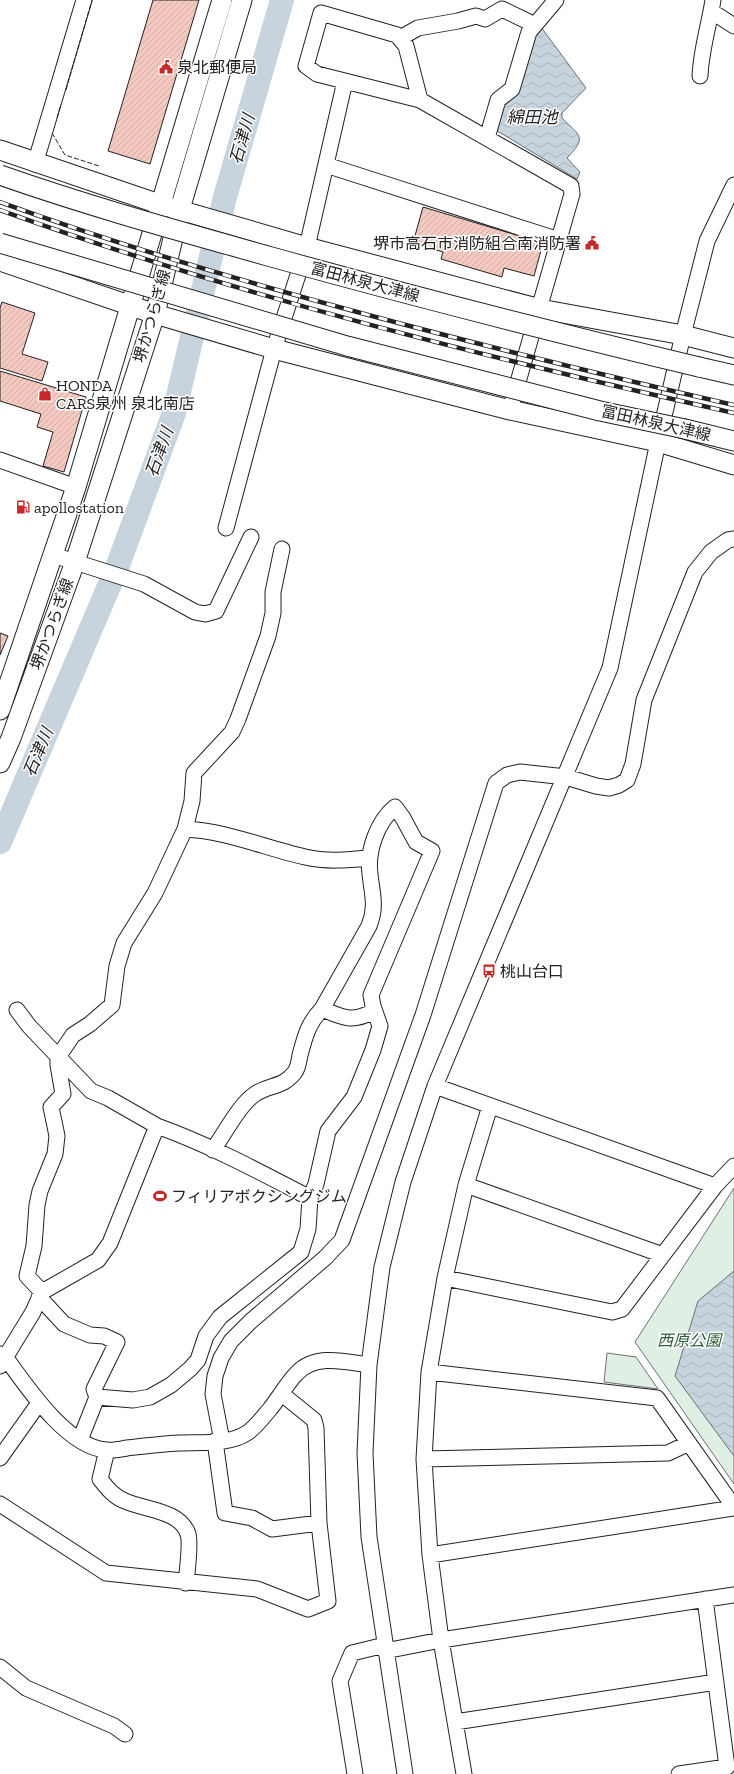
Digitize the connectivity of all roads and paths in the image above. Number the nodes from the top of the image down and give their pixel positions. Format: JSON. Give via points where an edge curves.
{"nodes":[{"id":1,"x":84,"y":0,"type":"edge"},
{"id":2,"x":222,"y":0,"type":"edge"},
{"id":3,"x":242,"y":0,"type":"edge"},
{"id":4,"x":556,"y":0,"type":"edge"},
{"id":5,"x":712,"y":6,"type":"edge"},
{"id":6,"x":535,"y":25,"type":"junction"},
{"id":7,"x":734,"y":26,"type":"edge"},
{"id":8,"x":400,"y":38,"type":"junction"},
{"id":9,"x":700,"y":76,"type":"dead end"},
{"id":10,"x":345,"y":81,"type":"junction"},
{"id":11,"x":420,"y":100,"type":"junction"},
{"id":12,"x":487,"y":138,"type":"junction"},
{"id":13,"x":0,"y":150,"type":"edge"},
{"id":14,"x":35,"y":164,"type":"junction"},
{"id":15,"x":326,"y":165,"type":"junction"},
{"id":16,"x":0,"y":175,"type":"edge"},
{"id":17,"x":734,"y":185,"type":"edge"},
{"id":18,"x":162,"y":205,"type":"junction"},
{"id":19,"x":187,"y":211,"type":"junction"},
{"id":20,"x":559,"y":240,"type":"junction"},
{"id":21,"x":0,"y":243,"type":"edge"},
{"id":22,"x":307,"y":247,"type":"junction"},
{"id":23,"x":1,"y":265,"type":"edge"},
{"id":24,"x":131,"y":305,"type":"junction"},
{"id":25,"x":540,"y":309,"type":"junction"},
{"id":26,"x":161,"y":315,"type":"junction"},
{"id":27,"x":683,"y":335,"type":"junction"},
{"id":28,"x":734,"y":348,"type":"edge"},
{"id":29,"x":274,"y":349,"type":"junction"},
{"id":30,"x":734,"y":375,"type":"edge"},
{"id":31,"x":510,"y":410,"type":"junction"},
{"id":32,"x":734,"y":441,"type":"edge"},
{"id":33,"x":658,"y":442,"type":"junction"},
{"id":34,"x":0,"y":460,"type":"edge"},
{"id":35,"x":734,"y":465,"type":"edge"},
{"id":36,"x":76,"y":486,"type":"junction"},
{"id":37,"x":226,"y":528,"type":"dead end"},
{"id":38,"x":251,"y":537,"type":"dead end"},
{"id":39,"x":734,"y":539,"type":"edge"},
{"id":40,"x":282,"y":549,"type":"dead end"},
{"id":41,"x":53,"y":556,"type":"junction"},
{"id":42,"x":82,"y":565,"type":"junction"},
{"id":43,"x":0,"y":710,"type":"edge"},
{"id":44,"x":0,"y":763,"type":"edge"},
{"id":45,"x":566,"y":777,"type":"junction"},
{"id":46,"x":185,"y":829,"type":"junction"},
{"id":47,"x":369,"y":858,"type":"junction"},
{"id":48,"x":322,"y":1009,"type":"junction"},
{"id":49,"x":17,"y":1010,"type":"dead end"},
{"id":50,"x":374,"y":1010,"type":"junction"},
{"id":51,"x":58,"y":1057,"type":"junction"},
{"id":52,"x":435,"y":1086,"type":"junction"},
{"id":53,"x":490,"y":1106,"type":"junction"},
{"id":54,"x":158,"y":1126,"type":"junction"},
{"id":55,"x":213,"y":1150,"type":"junction"},
{"id":56,"x":734,"y":1166,"type":"edge"},
{"id":57,"x":466,"y":1185,"type":"junction"},
{"id":58,"x":714,"y":1186,"type":"junction"},
{"id":59,"x":310,"y":1198,"type":"junction"},
{"id":60,"x":663,"y":1255,"type":"junction"},
{"id":61,"x":445,"y":1278,"type":"junction"},
{"id":62,"x":41,"y":1295,"type":"junction"},
{"id":63,"x":2,"y":1359,"type":"edge"},
{"id":64,"x":369,"y":1365,"type":"junction"},
{"id":65,"x":429,"y":1372,"type":"junction"},
{"id":66,"x":282,"y":1394,"type":"junction"},
{"id":67,"x":97,"y":1398,"type":"junction"},
{"id":68,"x":39,"y":1403,"type":"junction"},
{"id":69,"x":80,"y":1440,"type":"junction"},
{"id":70,"x":218,"y":1441,"type":"junction"},
{"id":71,"x":689,"y":1443,"type":"junction"},
{"id":72,"x":107,"y":1450,"type":"junction"},
{"id":73,"x":0,"y":1458,"type":"edge"},
{"id":74,"x":424,"y":1459,"type":"junction"},
{"id":75,"x":0,"y":1504,"type":"edge"},
{"id":76,"x":734,"y":1508,"type":"edge"},
{"id":77,"x":319,"y":1523,"type":"junction"},
{"id":78,"x":430,"y":1555,"type":"junction"},
{"id":79,"x":186,"y":1583,"type":"junction"},
{"id":80,"x":734,"y":1594,"type":"edge"},
{"id":81,"x":705,"y":1599,"type":"junction"},
{"id":82,"x":441,"y":1640,"type":"junction"},
{"id":83,"x":385,"y":1648,"type":"junction"},
{"id":84,"x":0,"y":1667,"type":"edge"},
{"id":85,"x":716,"y":1682,"type":"junction"},
{"id":86,"x":455,"y":1722,"type":"junction"},
{"id":87,"x":125,"y":1734,"type":"dead end"},
{"id":88,"x":355,"y":1774,"type":"edge"},
{"id":89,"x":405,"y":1774,"type":"edge"},
{"id":90,"x":464,"y":1774,"type":"edge"},
{"id":91,"x":679,"y":1774,"type":"edge"}],
"edges":[{"from":1,"to":14,"type":"street"},
{"from":2,"to":18,"type":"main road","name":"堺かつらぎ線"},
{"from":3,"to":19,"type":"main road","name":"堺かつらぎ線"},
{"from":4,"to":6,"type":"street"},
{"from":5,"to":7,"type":"street"},
{"from":5,"to":9,"type":"street","via":[[701,54]]},
{"from":6,"to":8,"type":"street","via":[[502,9],[485,19],[476,16],[418,28]]},
{"from":6,"to":12,"type":"street","via":[[529,32],[512,90],[498,100]]},
{"from":8,"to":10,"type":"street","via":[[397,34],[321,13],[306,66],[317,74]]},
{"from":8,"to":11,"type":"street","via":[[406,46]]},
{"from":10,"to":11,"type":"street"},
{"from":10,"to":15,"type":"street"},
{"from":11,"to":12,"type":"street"},
{"from":12,"to":20,"type":"street","via":[[571,186],[572,194]]},
{"from":13,"to":14,"type":"main road"},
{"from":14,"to":18,"type":"main road"},
{"from":15,"to":20,"type":"street"},
{"from":15,"to":22,"type":"street"},
{"from":16,"to":30,"type":"main road","name":"富田林泉大津線","bridge":true,"via":[[137,220],[345,277]]},
{"from":17,"to":27,"type":"street","via":[[707,241]]},
{"from":18,"to":19,"type":"main road"},
{"from":18,"to":24,"type":"main road","name":"堺かつらぎ線"},
{"from":19,"to":22,"type":"main road"},
{"from":19,"to":26,"type":"main road","name":"堺かつらぎ線"},
{"from":20,"to":25,"type":"street"},
{"from":21,"to":32,"type":"main road","name":"富田林泉大津線","bridge":true,"via":[[347,346]]},
{"from":22,"to":25,"type":"main road"},
{"from":22,"to":29,"type":"street"},
{"from":23,"to":24,"type":"main road"},
{"from":24,"to":26,"type":"main road"},
{"from":24,"to":36,"type":"main road","name":"堺かつらぎ線"},
{"from":25,"to":27,"type":"main road"},
{"from":25,"to":31,"type":"street"},
{"from":26,"to":29,"type":"main road"},
{"from":26,"to":42,"type":"main road","name":"堺かつらぎ線"},
{"from":27,"to":28,"type":"main road"},
{"from":27,"to":33,"type":"street"},
{"from":29,"to":31,"type":"main road"},
{"from":29,"to":37,"type":"street"},
{"from":31,"to":33,"type":"main road"},
{"from":33,"to":35,"type":"main road"},
{"from":33,"to":45,"type":"street","via":[[610,668]]},
{"from":34,"to":36,"type":"street"},
{"from":36,"to":41,"type":"main road","name":"堺かつらぎ線"},
{"from":38,"to":42,"type":"street","via":[[216,611],[205,614],[195,612],[144,584]]},
{"from":39,"to":45,"type":"street","via":[[728,540],[711,552],[695,572],[644,700],[633,764],[627,780],[609,788]]},
{"from":40,"to":46,"type":"street","via":[[272,592],[273,613],[268,636],[232,732],[194,773],[192,801]]},
{"from":41,"to":42,"type":"street"},
{"from":41,"to":43,"type":"main road","name":"堺かつらぎ線"},
{"from":42,"to":44,"type":"main road","name":"堺かつらぎ線"},
{"from":45,"to":52,"type":"street"},
{"from":45,"to":70,"type":"street","via":[[520,772],[507,775],[496,783],[423,1015],[342,1240],[326,1258],[231,1341],[221,1358],[215,1376],[213,1394]]},
{"from":46,"to":47,"type":"street","via":[[212,832],[305,858],[336,862]]},
{"from":46,"to":51,"type":"street","via":[[155,893],[124,943],[117,966],[112,1005],[73,1035]]},
{"from":47,"to":48,"type":"street","via":[[374,914]]},
{"from":47,"to":50,"type":"street","via":[[378,829],[386,814],[395,807],[416,842],[432,851],[371,995]]},
{"from":48,"to":50,"type":"street","via":[[344,1018],[361,1018]]},
{"from":48,"to":55,"type":"street","via":[[312,1019],[304,1038],[297,1070],[282,1084],[255,1094],[243,1106]]},
{"from":49,"to":51,"type":"street"},
{"from":50,"to":59,"type":"street","via":[[380,1026],[373,1050],[354,1097],[328,1130],[316,1184]]},
{"from":51,"to":54,"type":"street","via":[[91,1091]]},
{"from":51,"to":62,"type":"street","via":[[63,1094],[51,1107],[57,1136],[54,1154],[36,1205],[34,1246],[27,1276]]},
{"from":52,"to":53,"type":"street"},
{"from":52,"to":64,"type":"street","via":[[403,1182],[384,1259]]},
{"from":53,"to":57,"type":"street"},
{"from":53,"to":58,"type":"street"},
{"from":54,"to":55,"type":"street"},
{"from":54,"to":62,"type":"street","via":[[110,1243],[98,1260]]},
{"from":55,"to":59,"type":"street"},
{"from":56,"to":58,"type":"street"},
{"from":57,"to":60,"type":"street"},
{"from":57,"to":61,"type":"street"},
{"from":58,"to":60,"type":"street"},
{"from":59,"to":67,"type":"street","via":[[308,1229],[301,1252],[220,1317],[206,1336],[198,1360],[190,1369],[171,1385],[150,1397],[134,1400]]},
{"from":60,"to":61,"type":"street","via":[[622,1309],[612,1312]]},
{"from":61,"to":65,"type":"street"},
{"from":62,"to":63,"type":"street","via":[[33,1312]]},
{"from":62,"to":67,"type":"street","via":[[64,1324],[90,1335],[104,1336],[117,1342],[94,1389]]},
{"from":63,"to":68,"type":"street"},
{"from":64,"to":66,"type":"street","via":[[327,1360],[312,1362],[296,1373]]},
{"from":64,"to":83,"type":"street","via":[[365,1453],[369,1537]]},
{"from":65,"to":71,"type":"street","via":[[657,1398]]},
{"from":65,"to":74,"type":"street"},
{"from":66,"to":70,"type":"street","via":[[248,1432],[240,1437]]},
{"from":66,"to":77,"type":"street","via":[[314,1420]]},
{"from":67,"to":69,"type":"street"},
{"from":68,"to":69,"type":"street"},
{"from":68,"to":73,"type":"street"},
{"from":69,"to":72,"type":"street","via":[[92,1447]]},
{"from":70,"to":72,"type":"street"},
{"from":70,"to":77,"type":"street","via":[[225,1513],[252,1518],[272,1529]]},
{"from":71,"to":74,"type":"street","via":[[668,1453]]},
{"from":71,"to":76,"type":"street"},
{"from":72,"to":79,"type":"street","via":[[100,1479],[109,1490],[124,1501],[172,1516],[183,1525],[189,1535]]},
{"from":74,"to":78,"type":"street"},
{"from":75,"to":79,"type":"street","via":[[106,1573]]},
{"from":76,"to":78,"type":"street"},
{"from":77,"to":79,"type":"street","via":[[328,1601],[308,1609],[257,1590]]},
{"from":78,"to":82,"type":"street"},
{"from":80,"to":81,"type":"street"},
{"from":81,"to":82,"type":"street"},
{"from":81,"to":85,"type":"street"},
{"from":82,"to":83,"type":"street"},
{"from":82,"to":86,"type":"street"},
{"from":83,"to":88,"type":"street","via":[[352,1653],[340,1681]]},
{"from":83,"to":89,"type":"street"},
{"from":84,"to":87,"type":"street","via":[[26,1688],[114,1726]]},
{"from":85,"to":86,"type":"street"},
{"from":85,"to":91,"type":"street","via":[[727,1767]]},
{"from":86,"to":90,"type":"street"}]}
